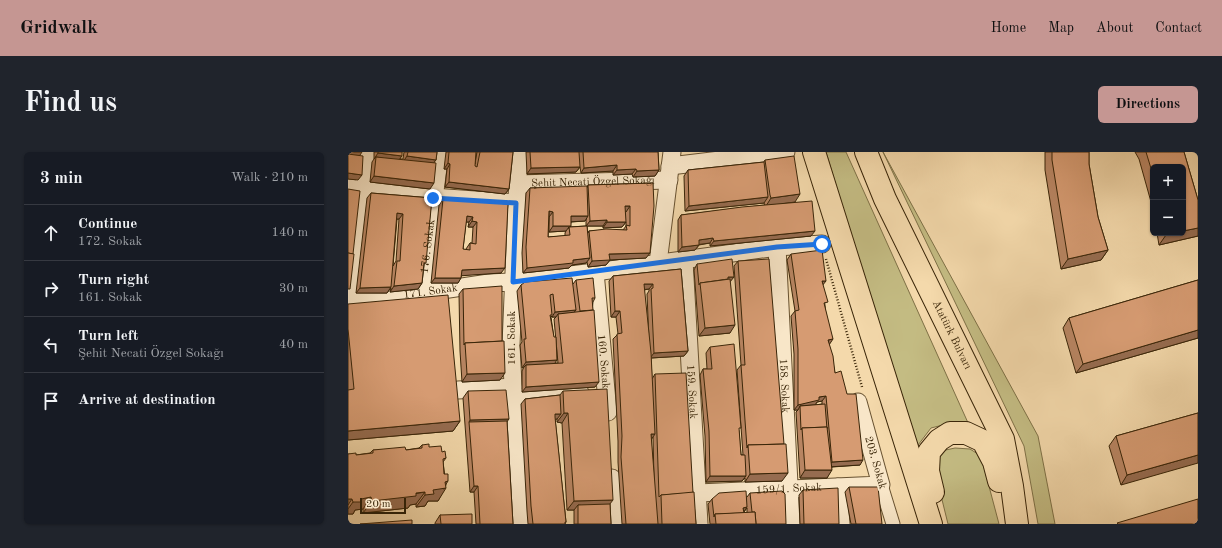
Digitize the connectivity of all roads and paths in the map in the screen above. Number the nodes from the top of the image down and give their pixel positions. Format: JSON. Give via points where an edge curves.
{"nodes":[{"id":1,"x":368,"y":152,"type":"edge"},
{"id":2,"x":440,"y":152,"type":"edge"},
{"id":3,"x":519,"y":152,"type":"edge"},
{"id":4,"x":786,"y":152,"type":"edge"},
{"id":5,"x":814,"y":152,"type":"edge"},
{"id":6,"x":866,"y":152,"type":"edge"},
{"id":7,"x":670,"y":166,"type":"edge"},
{"id":8,"x":517,"y":184,"type":"junction"},
{"id":9,"x":356,"y":188,"type":"edge"},
{"id":10,"x":433,"y":198,"type":"junction"},
{"id":11,"x":516,"y":203,"type":"junction"},
{"id":12,"x":822,"y":244,"type":"joint"},
{"id":13,"x":777,"y":247,"type":"junction"},
{"id":14,"x":684,"y":260,"type":"junction"},
{"id":15,"x":658,"y":263,"type":"junction"},
{"id":16,"x":595,"y":272,"type":"junction"},
{"id":17,"x":513,"y":282,"type":"junction"},
{"id":18,"x":422,"y":293,"type":"junction"},
{"id":19,"x":349,"y":301,"type":"edge"},
{"id":20,"x":458,"y":390,"type":"edge"},
{"id":21,"x":514,"y":393,"type":"junction"},
{"id":22,"x":607,"y":393,"type":"junction"},
{"id":23,"x":861,"y":396,"type":"joint"},
{"id":24,"x":609,"y":431,"type":"edge"},
{"id":25,"x":611,"y":462,"type":"edge"},
{"id":26,"x":881,"y":484,"type":"junction"},
{"id":27,"x":838,"y":487,"type":"junction"},
{"id":28,"x":790,"y":489,"type":"junction"},
{"id":29,"x":698,"y":493,"type":"junction"},
{"id":30,"x":520,"y":524,"type":"edge"},
{"id":31,"x":614,"y":524,"type":"edge"},
{"id":32,"x":699,"y":524,"type":"edge"},
{"id":33,"x":792,"y":524,"type":"edge"},
{"id":34,"x":841,"y":524,"type":"edge"},
{"id":35,"x":893,"y":524,"type":"edge"},
{"id":36,"x":931,"y":524,"type":"edge"},
{"id":37,"x":942,"y":524,"type":"edge"},
{"id":38,"x":1005,"y":524,"type":"edge"},
{"id":39,"x":1016,"y":524,"type":"edge"}],
"edges":[{"from":1,"to":9,"type":"street"},
{"from":2,"to":10,"type":"street","name":"176. Sokak"},
{"from":3,"to":8,"type":"street","name":"161. Sokak"},
{"from":4,"to":7,"type":"street","name":"Şehit Necati Özgel Sokağı"},
{"from":5,"to":36,"type":"highway"},
{"from":6,"to":39,"type":"highway","name":"Atatürk Bulvarı","via":[[885,199],[1003,439]]},
{"from":7,"to":8,"type":"street","name":"Şehit Necati Özgel Sokağı"},
{"from":7,"to":15,"type":"street"},
{"from":8,"to":11,"type":"street","name":"161. Sokak"},
{"from":9,"to":10,"type":"street"},
{"from":9,"to":19,"type":"street"},
{"from":10,"to":11,"type":"street"},
{"from":10,"to":18,"type":"street","name":"176. Sokak"},
{"from":11,"to":17,"type":"street","name":"161. Sokak"},
{"from":12,"to":13,"type":"street","name":"171. Sokak"},
{"from":12,"to":23,"type":"path"},
{"from":13,"to":14,"type":"street","name":"171. Sokak"},
{"from":13,"to":28,"type":"street","name":"158. Sokak"},
{"from":14,"to":15,"type":"street","name":"171. Sokak"},
{"from":14,"to":29,"type":"street","name":"159. Sokak"},
{"from":15,"to":16,"type":"street","name":"171. Sokak"},
{"from":16,"to":17,"type":"street","name":"171. Sokak"},
{"from":16,"to":22,"type":"street","name":"160. Sokak"},
{"from":17,"to":18,"type":"street","name":"171. Sokak"},
{"from":17,"to":21,"type":"street","name":"161. Sokak","via":[[511,345]]},
{"from":18,"to":19,"type":"street","name":"171. Sokak"},
{"from":20,"to":21,"type":"street"},
{"from":21,"to":22,"type":"street"},
{"from":21,"to":30,"type":"street","name":"161. Sokak"},
{"from":22,"to":24,"type":"street","name":"160. Sokak"},
{"from":23,"to":26,"type":"street","name":"203. Sokak"},
{"from":25,"to":31,"type":"street"},
{"from":26,"to":27,"type":"street","name":"159/1. Sokak"},
{"from":26,"to":35,"type":"street","name":"203. Sokak"},
{"from":27,"to":28,"type":"street","name":"159/1. Sokak"},
{"from":27,"to":34,"type":"street"},
{"from":28,"to":29,"type":"street","name":"159/1. Sokak"},
{"from":28,"to":33,"type":"street","name":"158. Sokak"},
{"from":29,"to":32,"type":"street","name":"159. Sokak"},
{"from":37,"to":38,"type":"highway","via":[[928,471],[929,452],[939,440],[950,433],[966,433],[983,441],[994,462],[1001,487]]}]}
